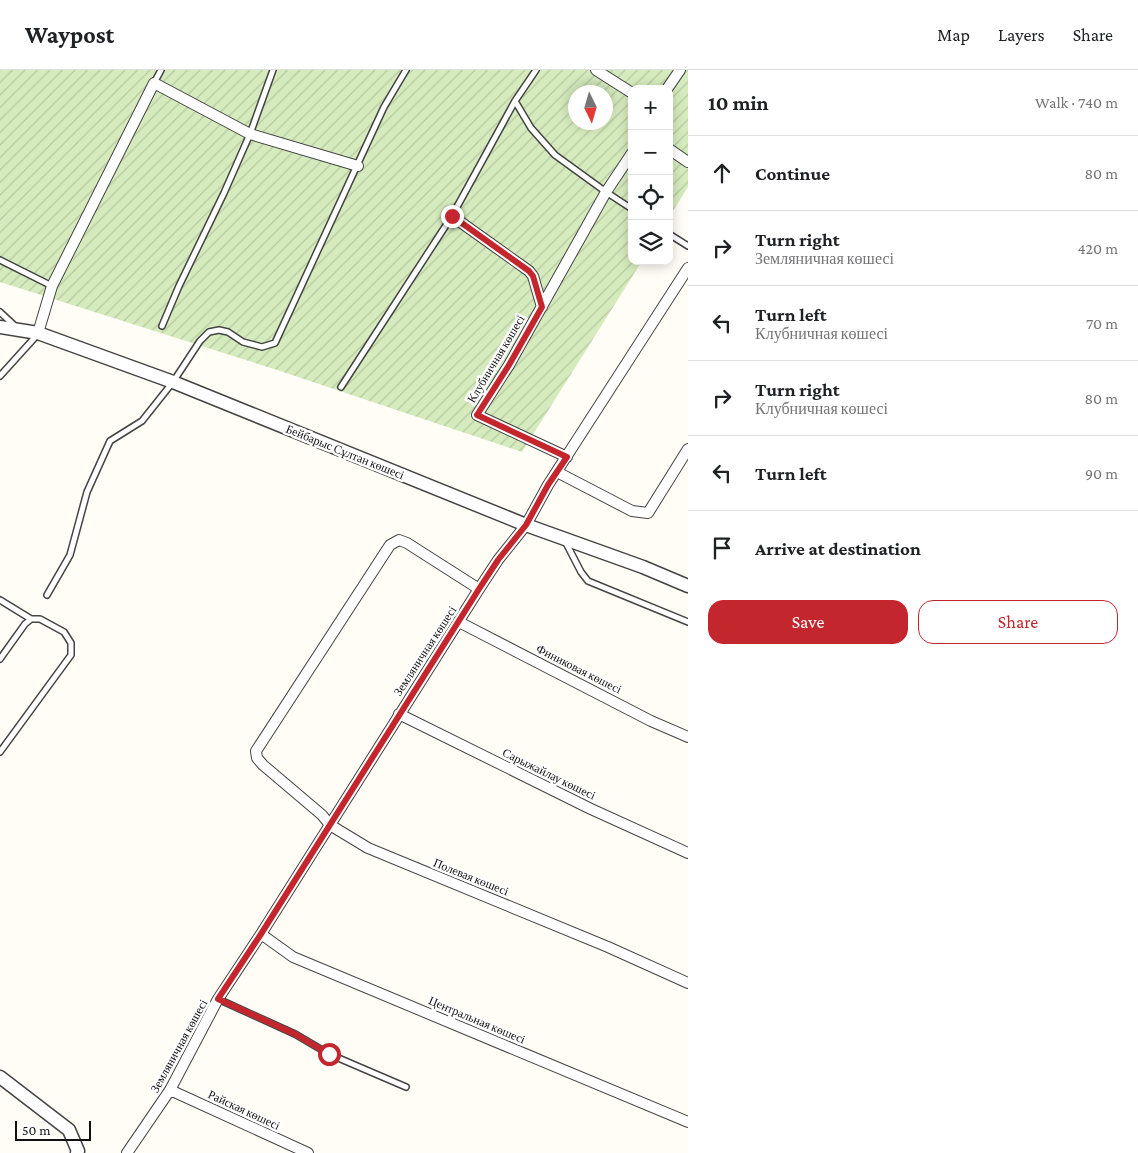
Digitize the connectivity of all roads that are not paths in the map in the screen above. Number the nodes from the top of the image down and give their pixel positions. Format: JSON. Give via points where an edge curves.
{"nodes":[{"id":1,"x":161,"y":70,"type":"edge"},
{"id":2,"x":273,"y":70,"type":"edge"},
{"id":3,"x":406,"y":70,"type":"edge"},
{"id":4,"x":536,"y":70,"type":"edge"},
{"id":5,"x":596,"y":70,"type":"edge"},
{"id":6,"x":680,"y":70,"type":"edge"},
{"id":7,"x":154,"y":83,"type":"junction"},
{"id":8,"x":670,"y":85,"type":"edge"},
{"id":9,"x":628,"y":90,"type":"edge"},
{"id":10,"x":515,"y":101,"type":"junction"},
{"id":11,"x":250,"y":134,"type":"junction"},
{"id":12,"x":673,"y":152,"type":"edge"},
{"id":13,"x":628,"y":159,"type":"edge"},
{"id":14,"x":688,"y":162,"type":"edge"},
{"id":15,"x":358,"y":166,"type":"junction"},
{"id":16,"x":606,"y":192,"type":"junction"},
{"id":17,"x":628,"y":206,"type":"edge"},
{"id":18,"x":452,"y":216,"type":"junction"},
{"id":19,"x":673,"y":237,"type":"edge"},
{"id":20,"x":688,"y":246,"type":"edge"},
{"id":21,"x":0,"y":260,"type":"edge"},
{"id":22,"x":688,"y":268,"type":"edge"},
{"id":23,"x":52,"y":286,"type":"junction"},
{"id":24,"x":542,"y":307,"type":"junction"},
{"id":25,"x":0,"y":312,"type":"edge"},
{"id":26,"x":162,"y":326,"type":"dead end"},
{"id":27,"x":0,"y":327,"type":"edge"},
{"id":28,"x":19,"y":330,"type":"junction"},
{"id":29,"x":38,"y":333,"type":"junction"},
{"id":30,"x":0,"y":376,"type":"edge"},
{"id":31,"x":173,"y":382,"type":"junction"},
{"id":32,"x":340,"y":387,"type":"dead end"},
{"id":33,"x":688,"y":449,"type":"edge"},
{"id":34,"x":567,"y":457,"type":"junction"},
{"id":35,"x":556,"y":472,"type":"junction"},
{"id":36,"x":526,"y":525,"type":"junction"},
{"id":37,"x":563,"y":538,"type":"junction"},
{"id":38,"x":688,"y":586,"type":"edge"},
{"id":39,"x":479,"y":589,"type":"junction"},
{"id":40,"x":46,"y":595,"type":"dead end"},
{"id":41,"x":0,"y":600,"type":"edge"},
{"id":42,"x":31,"y":619,"type":"junction"},
{"id":43,"x":459,"y":622,"type":"junction"},
{"id":44,"x":688,"y":622,"type":"edge"},
{"id":45,"x":0,"y":659,"type":"edge"},
{"id":46,"x":399,"y":714,"type":"junction"},
{"id":47,"x":688,"y":737,"type":"edge"},
{"id":48,"x":0,"y":752,"type":"edge"},
{"id":49,"x":330,"y":825,"type":"junction"},
{"id":50,"x":688,"y":853,"type":"edge"},
{"id":51,"x":261,"y":934,"type":"junction"},
{"id":52,"x":688,"y":983,"type":"edge"},
{"id":53,"x":218,"y":999,"type":"junction"},
{"id":54,"x":0,"y":1077,"type":"edge"},
{"id":55,"x":406,"y":1087,"type":"dead end"},
{"id":56,"x":170,"y":1090,"type":"junction"},
{"id":57,"x":688,"y":1122,"type":"edge"},
{"id":58,"x":81,"y":1152,"type":"edge"},
{"id":59,"x":127,"y":1153,"type":"edge"},
{"id":60,"x":308,"y":1153,"type":"edge"}],
"edges":[{"from":1,"to":7,"type":"lane"},
{"from":2,"to":11,"type":"lane"},
{"from":3,"to":15,"type":"lane","via":[[384,107]]},
{"from":4,"to":10,"type":"lane"},
{"from":5,"to":9,"type":"street"},
{"from":6,"to":8,"type":"street"},
{"from":7,"to":11,"type":"street"},
{"from":7,"to":23,"type":"street"},
{"from":10,"to":16,"type":"lane","via":[[531,128],[555,155]]},
{"from":10,"to":18,"type":"lane"},
{"from":11,"to":15,"type":"street"},
{"from":11,"to":26,"type":"lane"},
{"from":12,"to":14,"type":"street"},
{"from":13,"to":16,"type":"street","name":"Клубничная көшесі"},
{"from":15,"to":31,"type":"lane","via":[[274,344],[262,347],[243,342],[228,332],[209,332]]},
{"from":16,"to":17,"type":"lane"},
{"from":16,"to":24,"type":"street","name":"Клубничная көшесі"},
{"from":18,"to":24,"type":"street","via":[[529,271]]},
{"from":18,"to":32,"type":"lane"},
{"from":19,"to":20,"type":"lane"},
{"from":21,"to":23,"type":"lane"},
{"from":22,"to":34,"type":"street","name":"Земляничная көшесі"},
{"from":23,"to":29,"type":"street"},
{"from":24,"to":34,"type":"street","name":"Клубничная көшесі","via":[[477,415]]},
{"from":25,"to":28,"type":"lane"},
{"from":27,"to":28,"type":"street","name":"Бейбарыс Сұлтан көшесі"},
{"from":28,"to":29,"type":"street","name":"Бейбарыс Сұлтан көшесі"},
{"from":29,"to":30,"type":"lane"},
{"from":29,"to":31,"type":"street","name":"Бейбарыс Сұлтан көшесі"},
{"from":31,"to":36,"type":"street","name":"Бейбарыс Сұлтан көшесі"},
{"from":31,"to":40,"type":"lane","via":[[142,421],[110,441],[87,492],[70,556]]},
{"from":33,"to":35,"type":"street","via":[[648,513],[632,511]]},
{"from":34,"to":35,"type":"street","name":"Земляничная көшесі"},
{"from":35,"to":36,"type":"street","name":"Земляничная көшесі"},
{"from":36,"to":37,"type":"street","name":"Бейбарыс Сұлтан көшесі"},
{"from":36,"to":39,"type":"street","name":"Земляничная көшесі"},
{"from":37,"to":38,"type":"street","name":"Бейбарыс Сұлтан көшесі"},
{"from":37,"to":44,"type":"lane","via":[[588,581]]},
{"from":39,"to":43,"type":"street","name":"Земляничная көшесі"},
{"from":39,"to":49,"type":"street","name":"Полевая көшесі","via":[[407,543],[399,540],[390,545],[256,751],[263,765]]},
{"from":41,"to":42,"type":"lane"},
{"from":42,"to":45,"type":"lane"},
{"from":42,"to":48,"type":"lane","via":[[40,618],[64,632],[71,643],[71,655]]},
{"from":43,"to":46,"type":"street","name":"Земляничная көшесі"},
{"from":43,"to":47,"type":"street","name":"Финиковая көшесі"},
{"from":46,"to":49,"type":"street","name":"Земляничная көшесі"},
{"from":46,"to":50,"type":"street","name":"Сарыжайлау көшесі"},
{"from":49,"to":51,"type":"street","name":"Земляничная көшесі"},
{"from":49,"to":52,"type":"street","name":"Полевая көшесі","via":[[368,848]]},
{"from":51,"to":53,"type":"street","name":"Земляничная көшесі"},
{"from":51,"to":57,"type":"street","name":"Центральная көшесі","via":[[293,957]]},
{"from":53,"to":55,"type":"lane","via":[[295,1034],[329,1054]]},
{"from":53,"to":56,"type":"street","name":"Земляничная көшесі"},
{"from":54,"to":58,"type":"street","via":[[70,1130]]},
{"from":56,"to":59,"type":"street","name":"Земляничная көшесі"},
{"from":56,"to":60,"type":"street","name":"Райская көшесі"}]}
